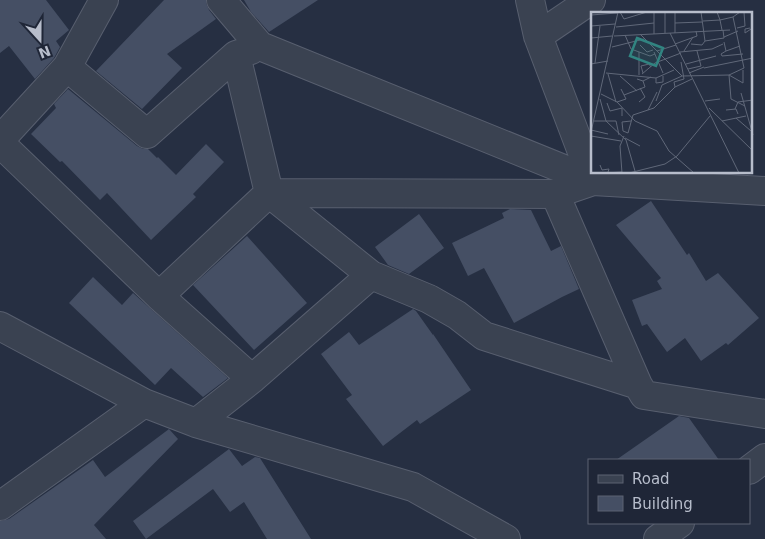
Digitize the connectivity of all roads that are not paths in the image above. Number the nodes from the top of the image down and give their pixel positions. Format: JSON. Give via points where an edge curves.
{"nodes":[{"id":1,"x":104,"y":0,"type":"edge"},
{"id":2,"x":221,"y":0,"type":"edge"},
{"id":3,"x":530,"y":0,"type":"edge"},
{"id":4,"x":591,"y":0,"type":"edge"},
{"id":5,"x":538,"y":36,"type":"junction"},
{"id":6,"x":248,"y":51,"type":"junction"},
{"id":7,"x":68,"y":67,"type":"junction"},
{"id":8,"x":0,"y":142,"type":"edge"},
{"id":9,"x":593,"y":180,"type":"junction"},
{"id":10,"x":765,"y":191,"type":"edge"},
{"id":11,"x":269,"y":194,"type":"junction"},
{"id":12,"x":556,"y":194,"type":"junction"},
{"id":13,"x":371,"y":275,"type":"junction"},
{"id":14,"x":159,"y":296,"type":"junction"},
{"id":15,"x":0,"y":326,"type":"edge"},
{"id":16,"x":252,"y":379,"type":"junction"},
{"id":17,"x":638,"y":385,"type":"junction"},
{"id":18,"x":144,"y":402,"type":"junction"},
{"id":19,"x":765,"y":414,"type":"edge"},
{"id":20,"x":196,"y":422,"type":"junction"},
{"id":21,"x":765,"y":458,"type":"edge"},
{"id":22,"x":750,"y":469,"type":"edge"},
{"id":23,"x":0,"y":506,"type":"edge"},
{"id":24,"x":679,"y":524,"type":"edge"},
{"id":25,"x":506,"y":539,"type":"edge"},
{"id":26,"x":658,"y":539,"type":"edge"}],
"edges":[{"from":1,"to":7,"type":"street"},
{"from":2,"to":6,"type":"street"},
{"from":3,"to":5,"type":"street"},
{"from":4,"to":5,"type":"street"},
{"from":5,"to":9,"type":"street"},
{"from":6,"to":7,"type":"street","via":[[147,134]]},
{"from":6,"to":9,"type":"street"},
{"from":6,"to":11,"type":"street"},
{"from":7,"to":8,"type":"street"},
{"from":8,"to":14,"type":"street"},
{"from":9,"to":10,"type":"street"},
{"from":9,"to":12,"type":"street"},
{"from":11,"to":12,"type":"street"},
{"from":11,"to":13,"type":"street"},
{"from":11,"to":14,"type":"street"},
{"from":12,"to":17,"type":"street"},
{"from":13,"to":16,"type":"street"},
{"from":13,"to":17,"type":"street","via":[[429,299],[484,336]]},
{"from":14,"to":16,"type":"street"},
{"from":15,"to":18,"type":"street"},
{"from":16,"to":20,"type":"street"},
{"from":17,"to":19,"type":"street","via":[[644,395]]},
{"from":18,"to":20,"type":"street"},
{"from":18,"to":23,"type":"street"},
{"from":20,"to":25,"type":"street","via":[[413,487]]},
{"from":21,"to":22,"type":"street"},
{"from":24,"to":26,"type":"street"}]}
